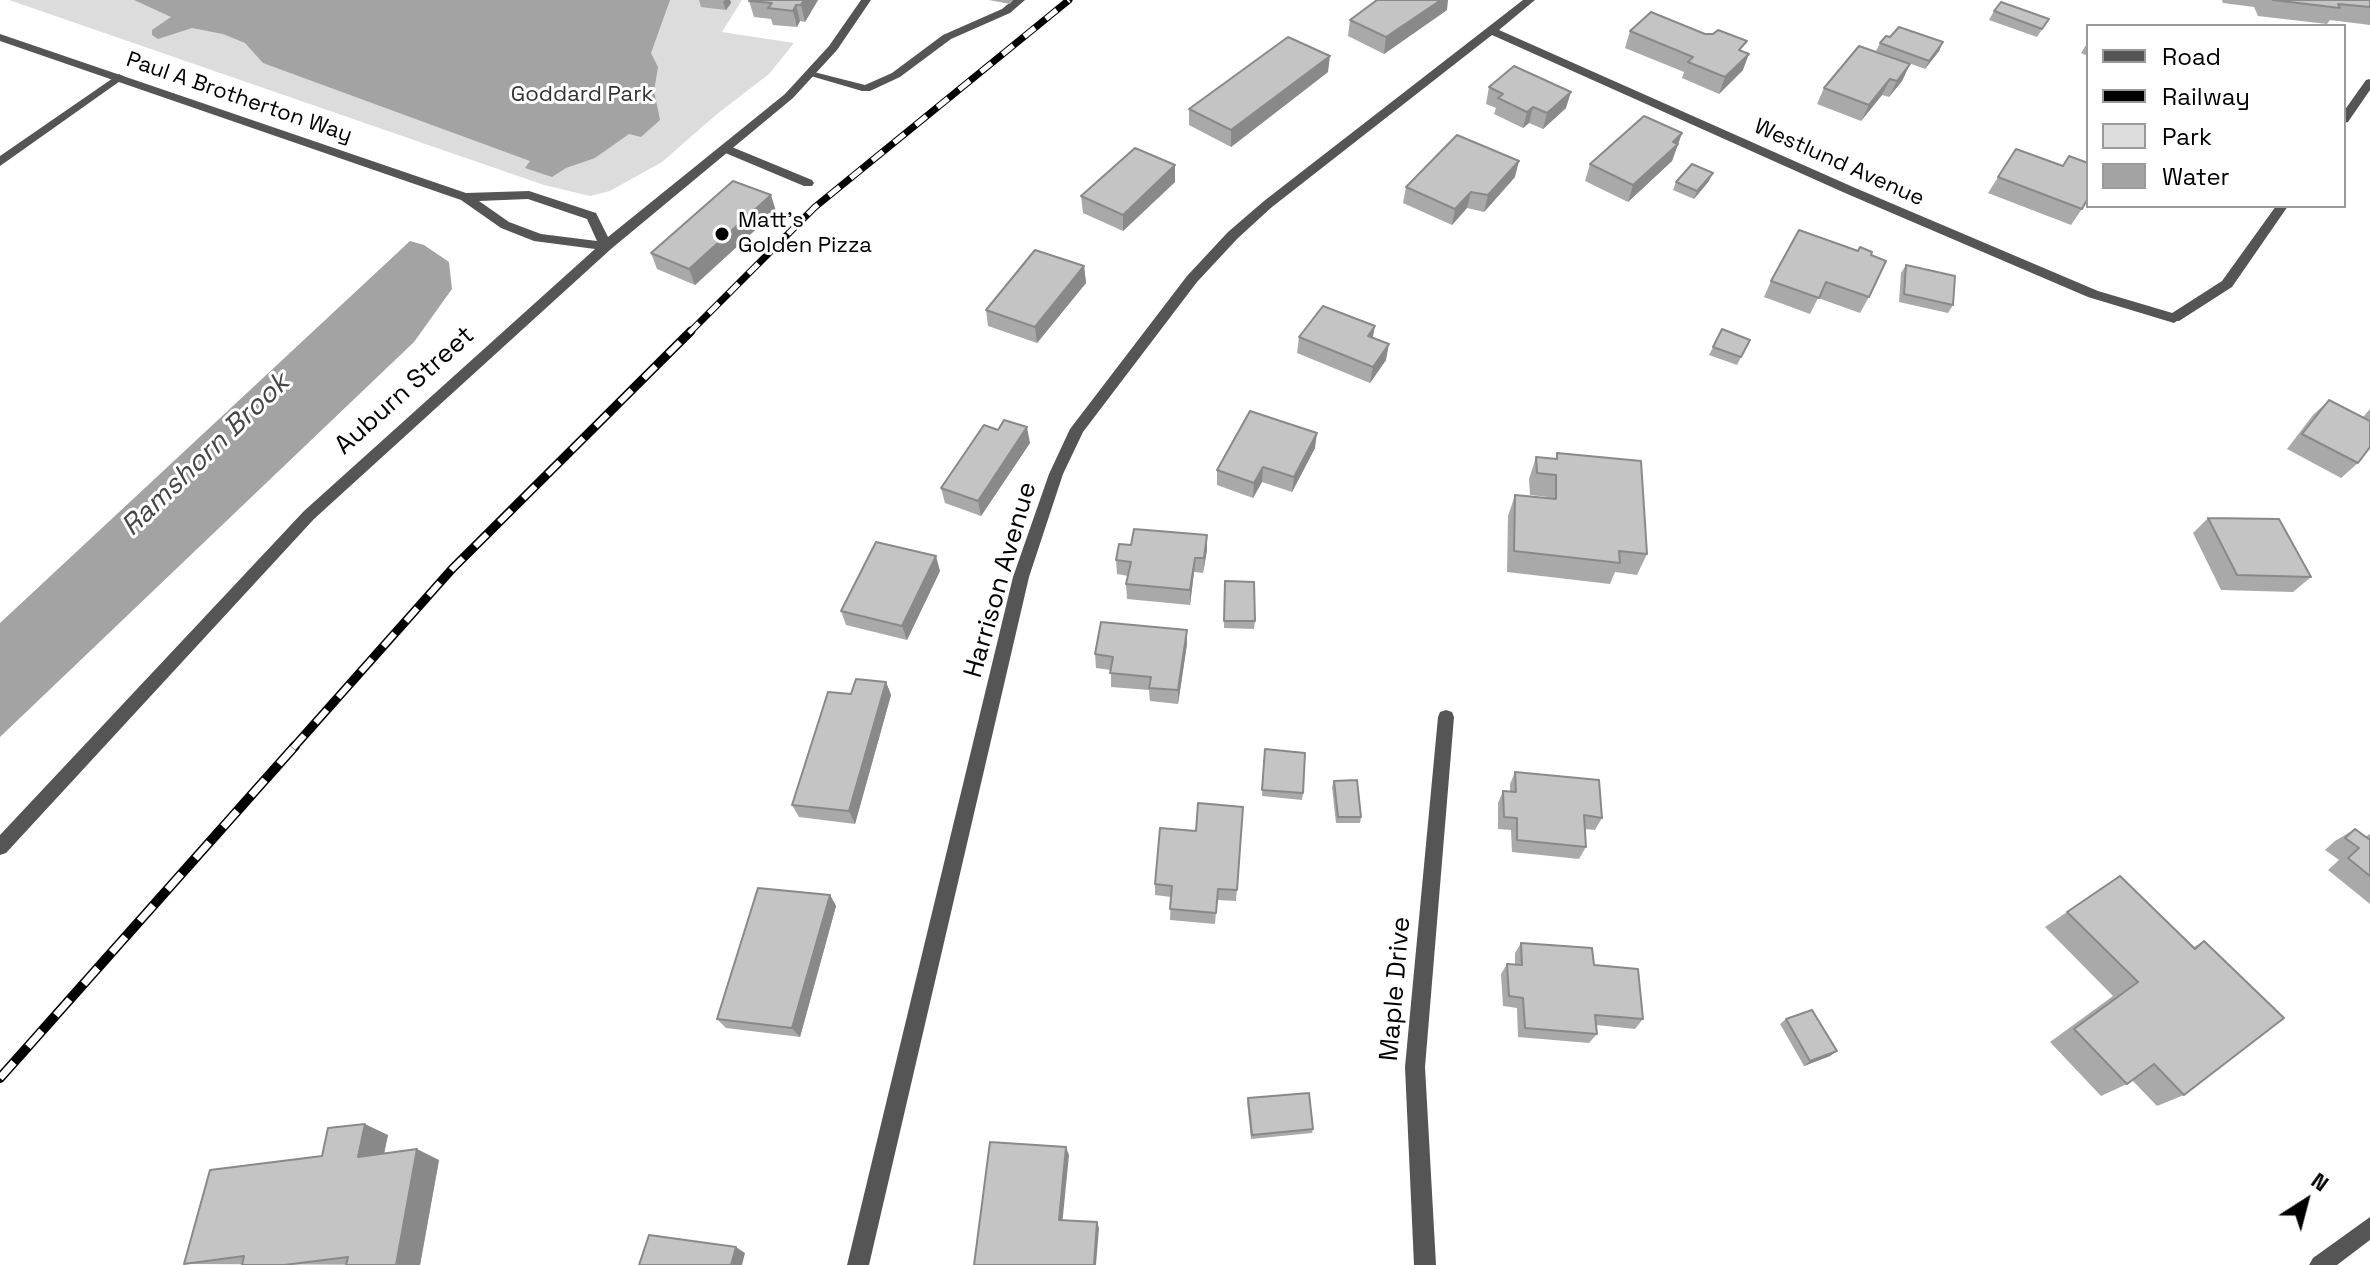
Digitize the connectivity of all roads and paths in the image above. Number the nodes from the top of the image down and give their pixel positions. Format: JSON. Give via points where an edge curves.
{"nodes":[{"id":1,"x":866,"y":0,"type":"edge"},
{"id":2,"x":1020,"y":0,"type":"edge"},
{"id":3,"x":1530,"y":0,"type":"edge"},
{"id":4,"x":1493,"y":31,"type":"junction"},
{"id":5,"x":0,"y":37,"type":"edge"},
{"id":6,"x":810,"y":74,"type":"junction"},
{"id":7,"x":119,"y":77,"type":"junction"},
{"id":8,"x":2370,"y":82,"type":"edge"},
{"id":9,"x":2346,"y":116,"type":"edge"},
{"id":10,"x":727,"y":149,"type":"junction"},
{"id":11,"x":0,"y":162,"type":"edge"},
{"id":12,"x":808,"y":183,"type":"dead end"},
{"id":13,"x":465,"y":197,"type":"junction"},
{"id":14,"x":2281,"y":208,"type":"edge"},
{"id":15,"x":606,"y":246,"type":"junction"},
{"id":16,"x":1446,"y":717,"type":"dead end"},
{"id":17,"x":0,"y":847,"type":"edge"},
{"id":18,"x":2370,"y":1227,"type":"edge"},
{"id":19,"x":858,"y":1265,"type":"edge"},
{"id":20,"x":1425,"y":1265,"type":"edge"},
{"id":21,"x":2320,"y":1265,"type":"edge"}],
"edges":[{"from":1,"to":6,"type":"street","name":"Auburn Street"},
{"from":2,"to":6,"type":"street","via":[[947,37],[896,75],[866,89]]},
{"from":3,"to":4,"type":"street","name":"Harrison Avenue"},
{"from":4,"to":14,"type":"street","name":"Westlund Avenue","via":[[2093,294],[2174,318],[2227,284]]},
{"from":4,"to":19,"type":"street","name":"Harrison Avenue","via":[[1233,235],[1192,279],[1077,429],[1021,577]]},
{"from":5,"to":7,"type":"street","name":"Paul A Brotherton Way"},
{"from":6,"to":10,"type":"street","name":"Auburn Street"},
{"from":7,"to":11,"type":"street"},
{"from":7,"to":13,"type":"street","name":"Paul A Brotherton Way"},
{"from":8,"to":9,"type":"street"},
{"from":10,"to":12,"type":"street"},
{"from":10,"to":15,"type":"street","name":"Auburn Street"},
{"from":13,"to":15,"type":"street","name":"Paul A Brotherton Way","via":[[505,225],[539,238]]},
{"from":13,"to":15,"type":"street","name":"Paul A Brotherton Way","via":[[529,195],[592,216]]},
{"from":15,"to":17,"type":"street","name":"Auburn Street","via":[[309,515]]},
{"from":16,"to":20,"type":"street","name":"Maple Drive","via":[[1415,1067]]},
{"from":18,"to":21,"type":"street"}]}
